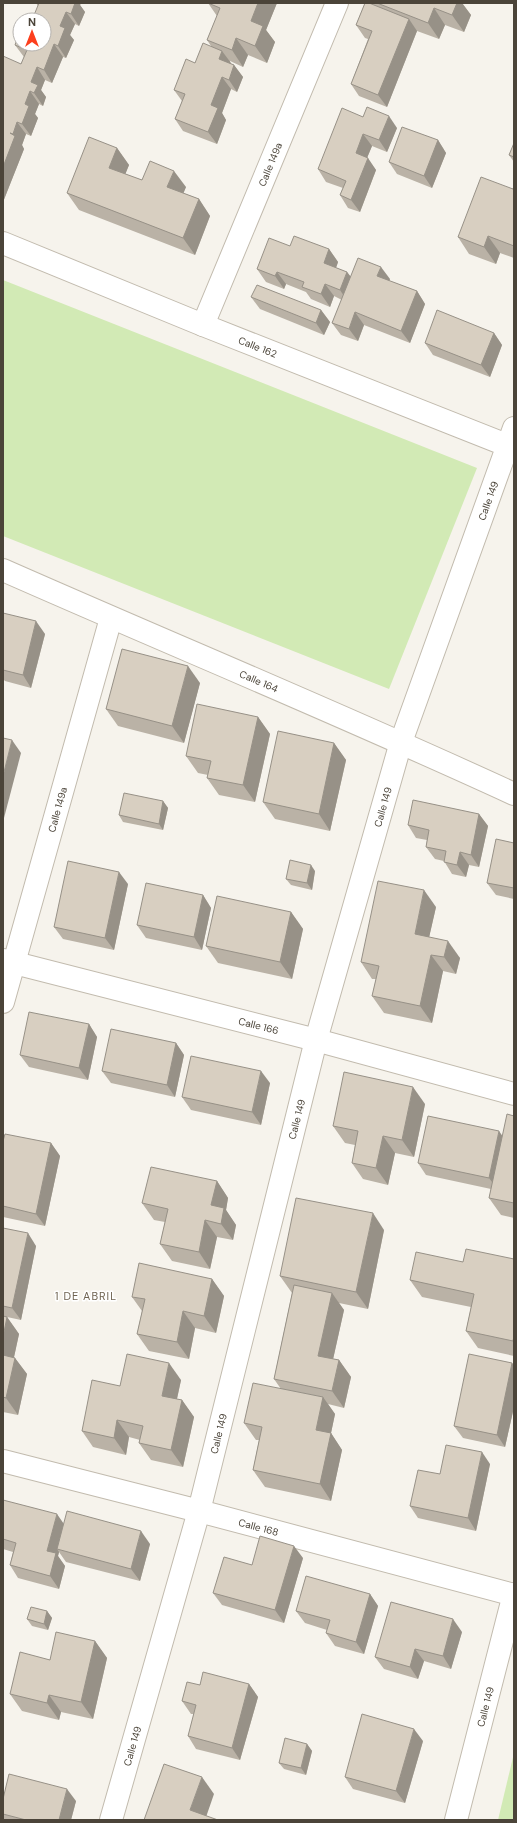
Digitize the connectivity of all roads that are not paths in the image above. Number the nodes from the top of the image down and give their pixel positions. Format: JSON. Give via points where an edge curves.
{"nodes":[{"id":1,"x":337,"y":3,"type":"edge"},
{"id":2,"x":3,"y":242,"type":"edge"},
{"id":3,"x":203,"y":325,"type":"junction"},
{"id":4,"x":512,"y":441,"type":"edge"},
{"id":5,"x":3,"y":570,"type":"edge"},
{"id":6,"x":111,"y":618,"type":"junction"},
{"id":7,"x":401,"y":742,"type":"junction"},
{"id":8,"x":514,"y":794,"type":"edge"},
{"id":9,"x":8,"y":961,"type":"edge"},
{"id":10,"x":3,"y":1002,"type":"edge"},
{"id":11,"x":316,"y":1040,"type":"junction"},
{"id":12,"x":514,"y":1094,"type":"edge"},
{"id":13,"x":3,"y":1461,"type":"edge"},
{"id":14,"x":199,"y":1511,"type":"junction"},
{"id":15,"x":514,"y":1594,"type":"edge"},
{"id":16,"x":111,"y":1820,"type":"edge"},
{"id":17,"x":456,"y":1820,"type":"edge"}],
"edges":[{"from":1,"to":3,"type":"street","name":"Calle 149a"},
{"from":2,"to":3,"type":"street","name":"Calle 162"},
{"from":3,"to":4,"type":"street","name":"Calle 162"},
{"from":4,"to":7,"type":"street","name":"Calle 149"},
{"from":5,"to":6,"type":"street","name":"Calle 164"},
{"from":6,"to":7,"type":"street","name":"Calle 164"},
{"from":6,"to":9,"type":"street","name":"Calle 149a"},
{"from":7,"to":8,"type":"street","name":"Calle 164"},
{"from":7,"to":11,"type":"street","name":"Calle 149"},
{"from":9,"to":10,"type":"street","name":"Calle 149a"},
{"from":9,"to":11,"type":"street","name":"Calle 166"},
{"from":11,"to":12,"type":"street","name":"Calle 166"},
{"from":11,"to":14,"type":"street","name":"Calle 149"},
{"from":13,"to":14,"type":"street","name":"Calle 168"},
{"from":14,"to":15,"type":"street","name":"Calle 168"},
{"from":14,"to":16,"type":"street","name":"Calle 149"},
{"from":15,"to":17,"type":"street","name":"Calle 149"}]}
